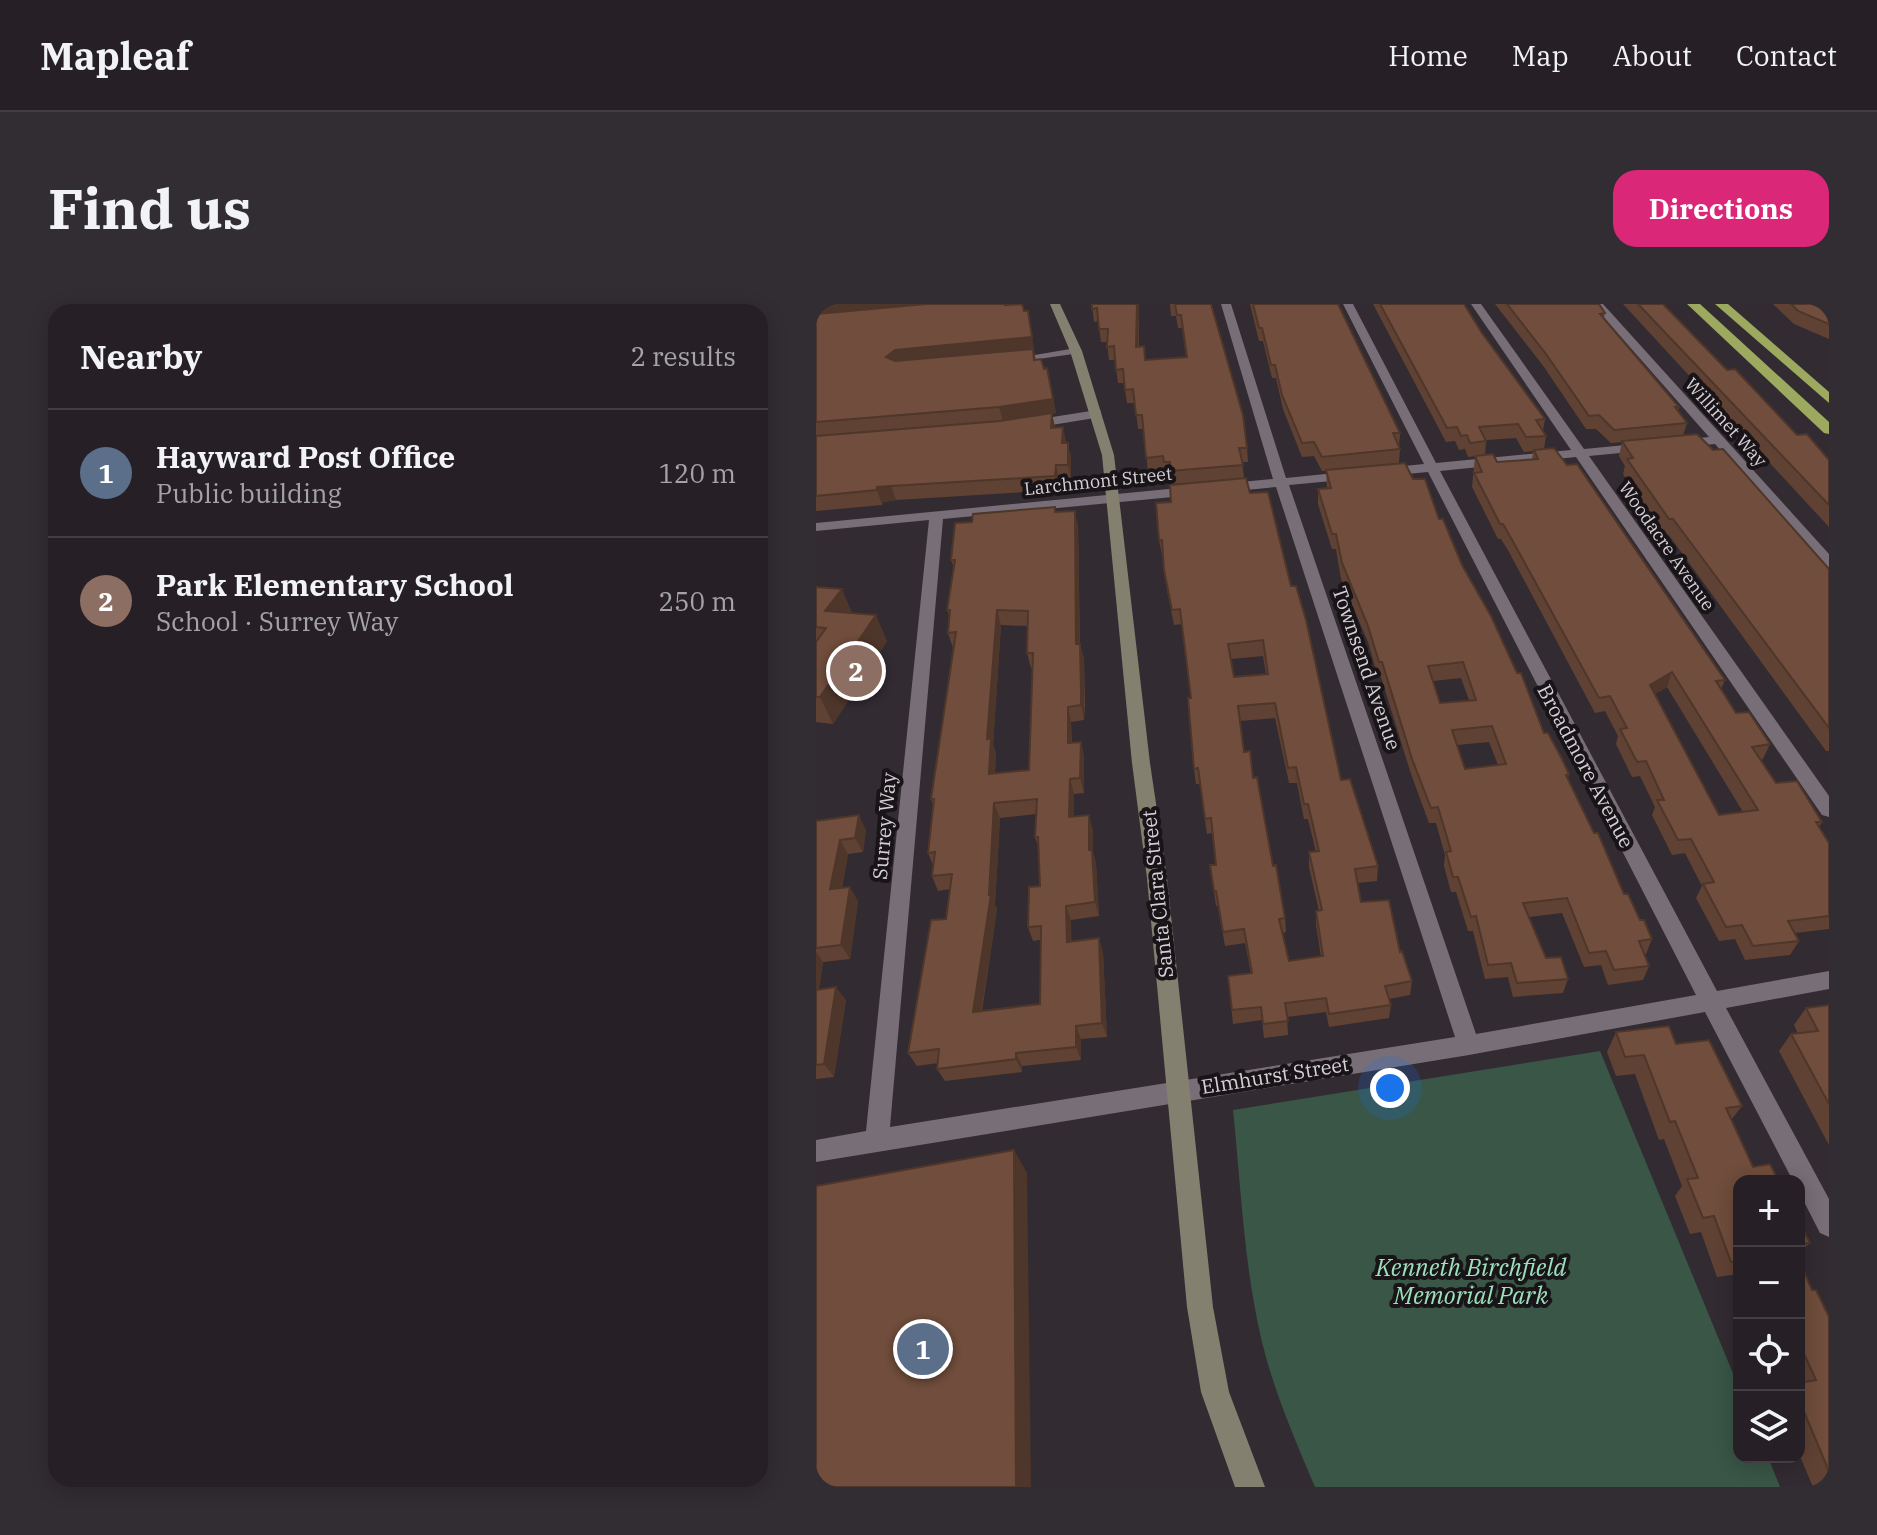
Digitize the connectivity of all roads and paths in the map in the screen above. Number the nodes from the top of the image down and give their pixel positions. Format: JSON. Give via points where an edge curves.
{"nodes":[{"id":1,"x":1055,"y":304,"type":"edge"},
{"id":2,"x":1226,"y":304,"type":"edge"},
{"id":3,"x":1348,"y":304,"type":"edge"},
{"id":4,"x":1476,"y":304,"type":"edge"},
{"id":5,"x":1597,"y":304,"type":"edge"},
{"id":6,"x":1693,"y":304,"type":"edge"},
{"id":7,"x":1710,"y":304,"type":"edge"},
{"id":8,"x":1721,"y":304,"type":"edge"},
{"id":9,"x":1742,"y":304,"type":"edge"},
{"id":10,"x":1795,"y":349,"type":"dead end"},
{"id":11,"x":1076,"y":351,"type":"junction"},
{"id":12,"x":1002,"y":361,"type":"edge"},
{"id":13,"x":1829,"y":399,"type":"edge"},
{"id":14,"x":1829,"y":411,"type":"edge"},
{"id":15,"x":1097,"y":414,"type":"junction"},
{"id":16,"x":1017,"y":426,"type":"edge"},
{"id":17,"x":1829,"y":430,"type":"edge"},
{"id":18,"x":1717,"y":440,"type":"junction"},
{"id":19,"x":1580,"y":453,"type":"junction"},
{"id":20,"x":1430,"y":467,"type":"junction"},
{"id":21,"x":1281,"y":482,"type":"junction"},
{"id":22,"x":1114,"y":497,"type":"junction"},
{"id":23,"x":936,"y":515,"type":"junction"},
{"id":24,"x":816,"y":527,"type":"edge"},
{"id":25,"x":1829,"y":563,"type":"edge"},
{"id":26,"x":1829,"y":810,"type":"edge"},
{"id":27,"x":1829,"y":980,"type":"edge"},
{"id":28,"x":1710,"y":1001,"type":"junction"},
{"id":29,"x":1469,"y":1045,"type":"junction"},
{"id":30,"x":1178,"y":1090,"type":"junction"},
{"id":31,"x":877,"y":1141,"type":"junction"},
{"id":32,"x":816,"y":1151,"type":"edge"},
{"id":33,"x":1829,"y":1224,"type":"edge"},
{"id":34,"x":1250,"y":1487,"type":"edge"}],
"edges":[{"from":1,"to":11,"type":"main road","name":"Santa Clara Street"},
{"from":2,"to":21,"type":"street","name":"Townsend Avenue"},
{"from":3,"to":20,"type":"street","name":"Broadmore Avenue"},
{"from":4,"to":19,"type":"street","name":"Woodacre Avenue"},
{"from":5,"to":18,"type":"street","name":"Willimet Way"},
{"from":6,"to":17,"type":"highway"},
{"from":7,"to":14,"type":"highway"},
{"from":8,"to":13,"type":"highway"},
{"from":9,"to":10,"type":"highway"},
{"from":11,"to":12,"type":"street"},
{"from":11,"to":15,"type":"main road","name":"Santa Clara Street"},
{"from":15,"to":16,"type":"street"},
{"from":15,"to":22,"type":"main road","name":"Santa Clara Street"},
{"from":18,"to":19,"type":"street","name":"Larchmont Street"},
{"from":18,"to":25,"type":"street","name":"Willimet Way"},
{"from":19,"to":20,"type":"street","name":"Larchmont Street"},
{"from":19,"to":26,"type":"street","name":"Woodacre Avenue"},
{"from":20,"to":21,"type":"street","name":"Larchmont Street"},
{"from":20,"to":28,"type":"street","name":"Broadmore Avenue"},
{"from":21,"to":22,"type":"street","name":"Larchmont Street"},
{"from":21,"to":29,"type":"street","name":"Townsend Avenue"},
{"from":22,"to":23,"type":"street","name":"Larchmont Street"},
{"from":22,"to":30,"type":"main road","name":"Santa Clara Street"},
{"from":23,"to":24,"type":"street","name":"Larchmont Street"},
{"from":23,"to":31,"type":"street","name":"Surrey Way"},
{"from":27,"to":28,"type":"street","name":"Elmhurst Street"},
{"from":28,"to":29,"type":"street","name":"Elmhurst Street"},
{"from":28,"to":33,"type":"street","name":"Broadmore Avenue"},
{"from":29,"to":30,"type":"street","name":"Elmhurst Street"},
{"from":30,"to":31,"type":"street","name":"Elmhurst Street"},
{"from":30,"to":34,"type":"main road","name":"Santa Clara Street","via":[[1200,1307],[1215,1392]]},
{"from":31,"to":32,"type":"street","name":"Elmhurst Street"}]}
